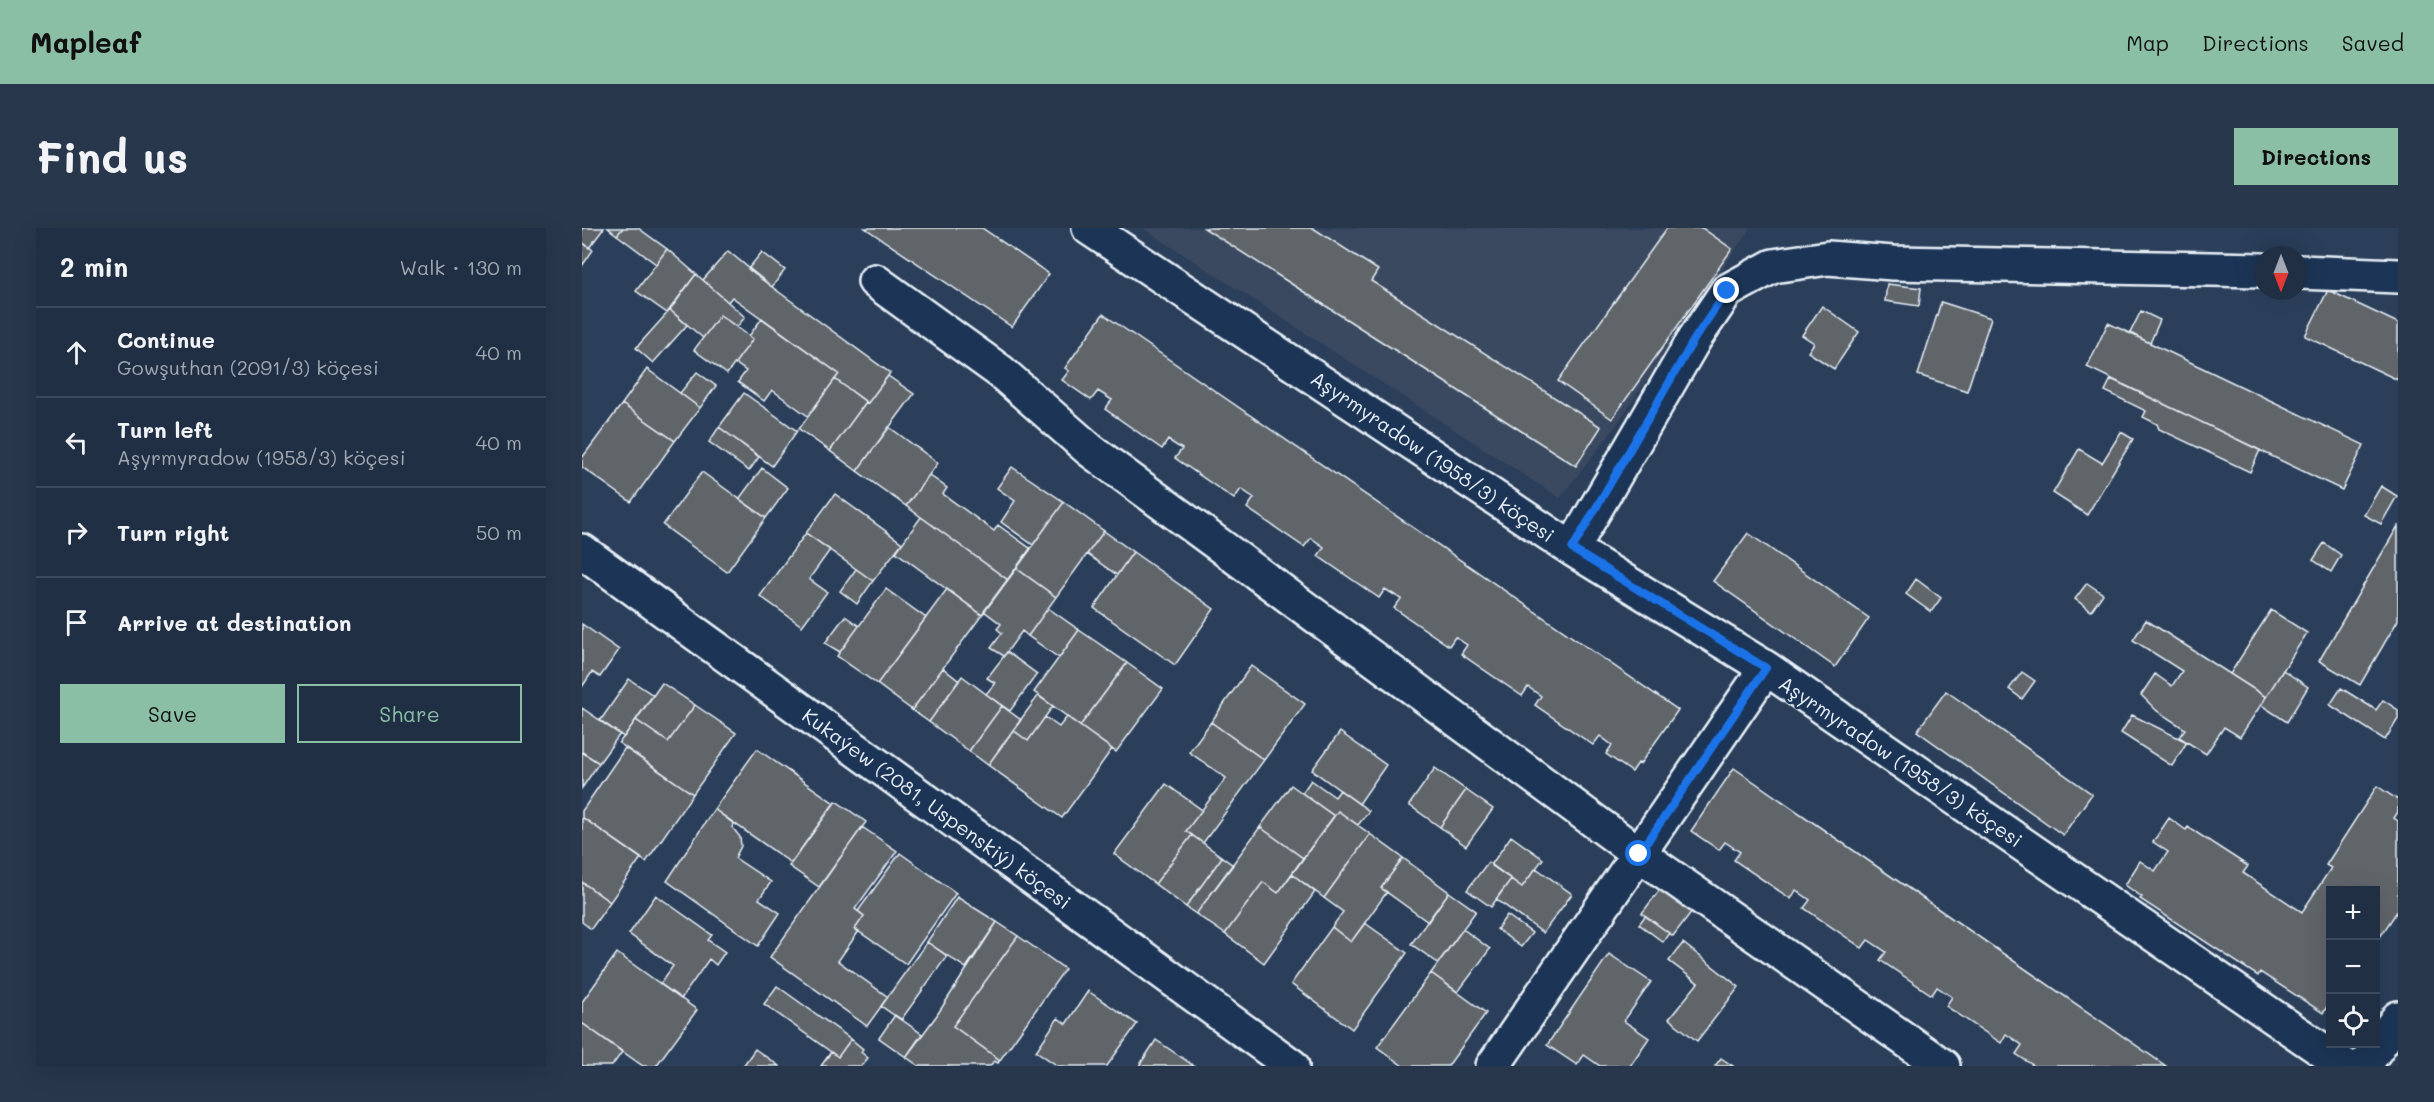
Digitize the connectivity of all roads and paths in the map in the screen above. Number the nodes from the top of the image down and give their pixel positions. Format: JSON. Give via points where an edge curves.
{"nodes":[{"id":1,"x":1089,"y":228,"type":"edge"},
{"id":2,"x":2254,"y":270,"type":"edge"},
{"id":3,"x":2308,"y":272,"type":"edge"},
{"id":4,"x":2398,"y":276,"type":"edge"},
{"id":5,"x":875,"y":281,"type":"dead end"},
{"id":6,"x":1572,"y":549,"type":"junction"},
{"id":7,"x":582,"y":551,"type":"edge"},
{"id":8,"x":1766,"y":668,"type":"junction"},
{"id":9,"x":1639,"y":854,"type":"junction"},
{"id":10,"x":2398,"y":1018,"type":"edge"},
{"id":11,"x":1292,"y":1066,"type":"edge"},
{"id":12,"x":1493,"y":1066,"type":"edge"},
{"id":13,"x":1943,"y":1066,"type":"edge"},
{"id":14,"x":2345,"y":1066,"type":"edge"},
{"id":15,"x":2364,"y":1066,"type":"edge"}],
"edges":[{"from":1,"to":6,"type":"street","name":"Aşyrmyradow (1958/3) köçesi"},
{"from":2,"to":6,"type":"street","via":[[1893,263],[1828,258],[1773,266],[1727,291],[1695,338]]},
{"from":3,"to":4,"type":"street"},
{"from":5,"to":9,"type":"street","via":[[1001,372],[1090,450]]},
{"from":6,"to":8,"type":"street","name":"Aşyrmyradow (1958/3) köçesi"},
{"from":7,"to":11,"type":"street","name":"Kukaýew (2081, Uspenskiý) köçesi"},
{"from":8,"to":9,"type":"street"},
{"from":8,"to":14,"type":"street","name":"Aşyrmyradow (1958/3) köçesi"},
{"from":9,"to":12,"type":"street"},
{"from":9,"to":13,"type":"street"},
{"from":10,"to":15,"type":"street"}]}
